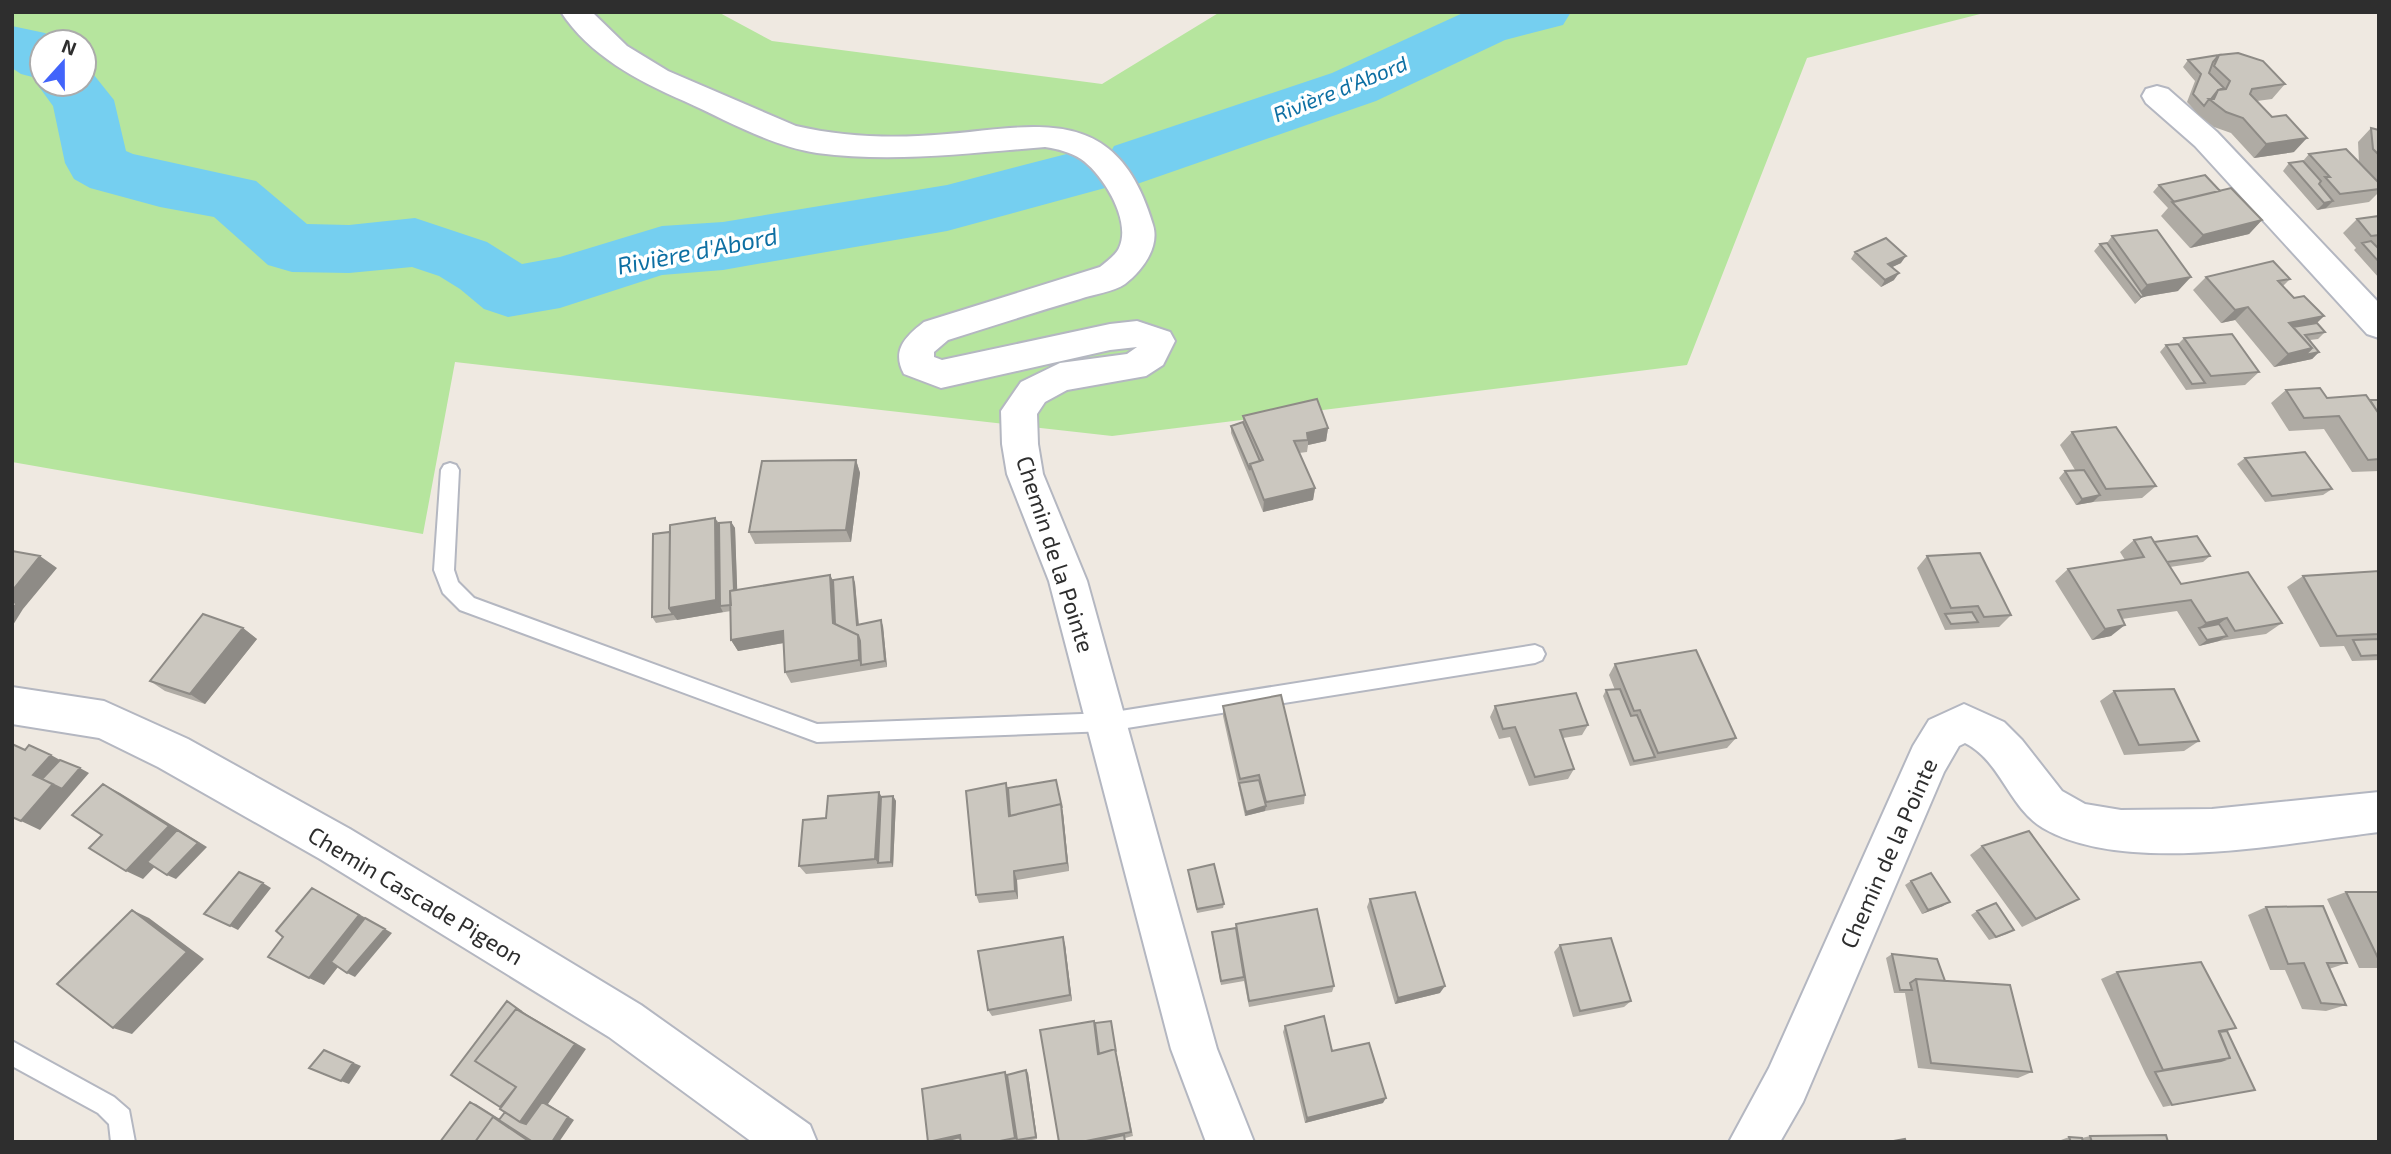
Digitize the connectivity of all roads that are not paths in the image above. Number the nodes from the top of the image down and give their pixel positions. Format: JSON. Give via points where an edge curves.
{"nodes":[{"id":1,"x":575,"y":12,"type":"edge"},
{"id":2,"x":2157,"y":96,"type":"dead end"},
{"id":3,"x":2379,"y":325,"type":"edge"},
{"id":4,"x":450,"y":470,"type":"dead end"},
{"id":5,"x":1535,"y":654,"type":"dead end"},
{"id":6,"x":12,"y":705,"type":"edge"},
{"id":7,"x":1108,"y":722,"type":"junction"},
{"id":8,"x":2379,"y":813,"type":"edge"},
{"id":9,"x":12,"y":1053,"type":"edge"},
{"id":10,"x":123,"y":1142,"type":"edge"},
{"id":11,"x":793,"y":1142,"type":"edge"},
{"id":12,"x":1230,"y":1142,"type":"edge"},
{"id":13,"x":1753,"y":1142,"type":"edge"}],
"edges":[{"from":1,"to":7,"type":"street","name":"Chemin de la Pointe","via":[[617,52],[657,78],[788,135],[817,142],[916,147],[1045,136],[1079,145],[1108,164],[1131,202],[1139,231],[1135,254],[1112,276],[936,331],[917,346],[916,364],[940,374],[1110,338],[1137,334],[1157,341],[1151,356],[1134,366],[1060,377],[1033,392],[1019,411],[1025,474],[1068,581]]},
{"from":2,"to":3,"type":"street","via":[[2206,139]]},
{"from":4,"to":7,"type":"lane","via":[[444,570],[450,587],[467,604],[817,733]]},
{"from":5,"to":7,"type":"lane"},
{"from":6,"to":11,"type":"street","name":"Chemin Cascade Pigeon","via":[[104,720],[173,753],[335,844],[625,1021]]},
{"from":7,"to":12,"type":"street","name":"Chemin de la Pointe","via":[[1194,1049]]},
{"from":8,"to":13,"type":"street","name":"Chemin de la Pointe","via":[[2162,833],[2089,828],[2059,815],[2032,792],[2010,756],[1988,734],[1965,723],[1944,733],[1927,760],[1786,1085]]},
{"from":9,"to":10,"type":"lane","via":[[106,1105],[121,1118]]}]}
